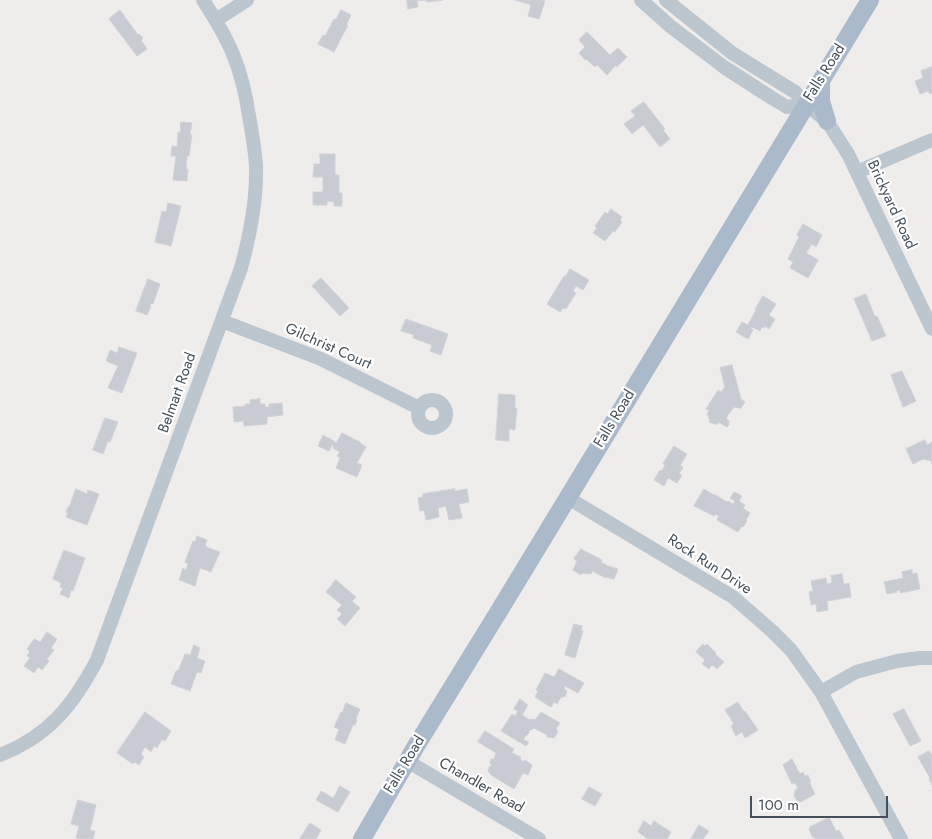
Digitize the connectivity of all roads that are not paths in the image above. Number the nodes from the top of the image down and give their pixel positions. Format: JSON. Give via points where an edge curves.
{"nodes":[{"id":1,"x":203,"y":0,"type":"edge"},
{"id":2,"x":247,"y":0,"type":"edge"},
{"id":3,"x":641,"y":0,"type":"edge"},
{"id":4,"x":666,"y":0,"type":"edge"},
{"id":5,"x":870,"y":0,"type":"edge"},
{"id":6,"x":216,"y":20,"type":"junction"},
{"id":7,"x":821,"y":81,"type":"junction"},
{"id":8,"x":806,"y":104,"type":"junction"},
{"id":9,"x":827,"y":121,"type":"junction"},
{"id":10,"x":932,"y":140,"type":"edge"},
{"id":11,"x":858,"y":172,"type":"junction"},
{"id":12,"x":222,"y":321,"type":"junction"},
{"id":13,"x":932,"y":329,"type":"edge"},
{"id":14,"x":419,"y":408,"type":"dead end"},
{"id":15,"x":568,"y":498,"type":"junction"},
{"id":16,"x":932,"y":658,"type":"edge"},
{"id":17,"x":821,"y":692,"type":"junction"},
{"id":18,"x":0,"y":755,"type":"edge"},
{"id":19,"x":408,"y":762,"type":"junction"},
{"id":20,"x":362,"y":839,"type":"edge"},
{"id":21,"x":539,"y":839,"type":"edge"},
{"id":22,"x":901,"y":839,"type":"edge"}],
"edges":[{"from":1,"to":6,"type":"street","name":"Belmart Road"},
{"from":2,"to":6,"type":"street"},
{"from":3,"to":8,"type":"street","via":[[709,56],[772,98],[787,107]]},
{"from":4,"to":8,"type":"street","name":"Brickyard Road","via":[[732,53],[795,92]]},
{"from":5,"to":7,"type":"main road","name":"Falls Road"},
{"from":6,"to":12,"type":"street","name":"Belmart Road","via":[[245,88],[256,166],[248,240]]},
{"from":7,"to":8,"type":"main road","name":"Falls Road"},
{"from":7,"to":9,"type":"main road","via":[[821,101]]},
{"from":8,"to":9,"type":"street","name":"Brickyard Road"},
{"from":8,"to":15,"type":"main road","name":"Falls Road"},
{"from":9,"to":11,"type":"street","name":"Brickyard Road"},
{"from":10,"to":11,"type":"street"},
{"from":11,"to":13,"type":"street","name":"Brickyard Road"},
{"from":12,"to":14,"type":"street","name":"Gilchrist Court","via":[[322,359]]},
{"from":12,"to":18,"type":"street","name":"Belmart Road","via":[[97,660],[65,711],[15,750]]},
{"from":15,"to":17,"type":"street","name":"Rock Run Drive","via":[[733,597],[791,650]]},
{"from":15,"to":19,"type":"main road","name":"Falls Road"},
{"from":16,"to":17,"type":"street","via":[[897,661],[856,672]]},
{"from":17,"to":22,"type":"street","name":"Rock Run Drive"},
{"from":19,"to":20,"type":"main road","name":"Falls Road"},
{"from":19,"to":21,"type":"street","name":"Chandler Road"}]}
